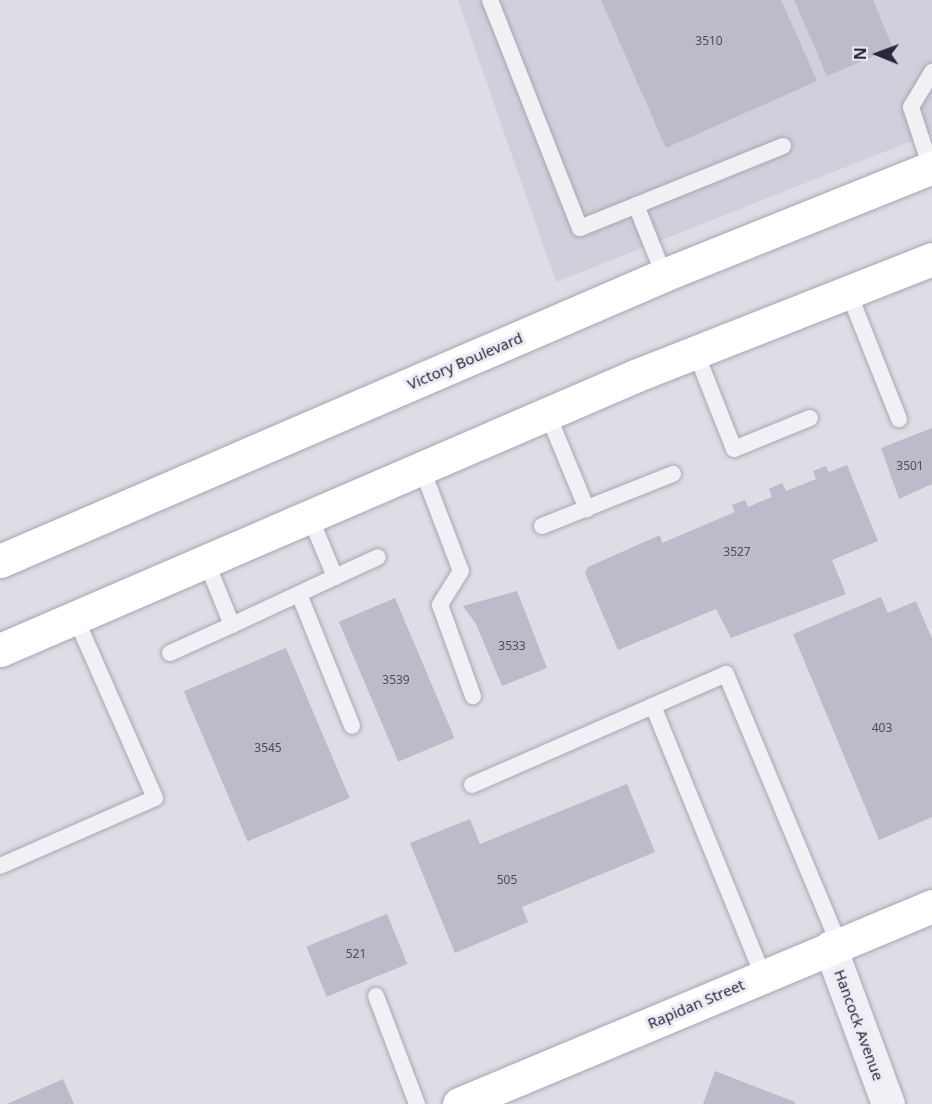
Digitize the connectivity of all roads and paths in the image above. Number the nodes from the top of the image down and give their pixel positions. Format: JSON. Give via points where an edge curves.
{"nodes":[{"id":1,"x":490,"y":0,"type":"edge"},
{"id":2,"x":932,"y":72,"type":"edge"},
{"id":3,"x":783,"y":146,"type":"dead end"},
{"id":4,"x":931,"y":167,"type":"edge"},
{"id":5,"x":636,"y":205,"type":"junction"},
{"id":6,"x":932,"y":259,"type":"edge"},
{"id":7,"x":664,"y":275,"type":"junction"},
{"id":8,"x":848,"y":291,"type":"junction"},
{"id":9,"x":696,"y":353,"type":"junction"},
{"id":10,"x":548,"y":415,"type":"junction"},
{"id":11,"x":810,"y":418,"type":"dead end"},
{"id":12,"x":899,"y":419,"type":"dead end"},
{"id":13,"x":422,"y":469,"type":"junction"},
{"id":14,"x":673,"y":474,"type":"dead end"},
{"id":15,"x":587,"y":509,"type":"junction"},
{"id":16,"x":310,"y":517,"type":"junction"},
{"id":17,"x":542,"y":526,"type":"dead end"},
{"id":18,"x":378,"y":557,"type":"dead end"},
{"id":19,"x":0,"y":561,"type":"edge"},
{"id":20,"x":206,"y":561,"type":"junction"},
{"id":21,"x":335,"y":577,"type":"junction"},
{"id":22,"x":299,"y":594,"type":"junction"},
{"id":23,"x":75,"y":617,"type":"junction"},
{"id":24,"x":232,"y":625,"type":"junction"},
{"id":25,"x":0,"y":650,"type":"edge"},
{"id":26,"x":170,"y":653,"type":"dead end"},
{"id":27,"x":473,"y":696,"type":"dead end"},
{"id":28,"x":653,"y":706,"type":"junction"},
{"id":29,"x":352,"y":726,"type":"dead end"},
{"id":30,"x":472,"y":785,"type":"dead end"},
{"id":31,"x":0,"y":866,"type":"edge"},
{"id":32,"x":932,"y":906,"type":"edge"},
{"id":33,"x":835,"y":945,"type":"junction"},
{"id":34,"x":763,"y":976,"type":"junction"},
{"id":35,"x":376,"y":996,"type":"dead end"},
{"id":36,"x":417,"y":1104,"type":"edge"},
{"id":37,"x":459,"y":1104,"type":"edge"},
{"id":38,"x":888,"y":1104,"type":"edge"}],
"edges":[{"from":1,"to":5,"type":"lane","via":[[580,228]]},
{"from":2,"to":4,"type":"lane","via":[[911,107]]},
{"from":3,"to":5,"type":"lane"},
{"from":4,"to":7,"type":"main road","name":"Victory Boulevard"},
{"from":5,"to":7,"type":"lane"},
{"from":6,"to":8,"type":"main road"},
{"from":7,"to":19,"type":"main road","name":"Victory Boulevard"},
{"from":8,"to":9,"type":"main road"},
{"from":8,"to":12,"type":"lane"},
{"from":9,"to":10,"type":"main road"},
{"from":9,"to":11,"type":"lane","via":[[734,449]]},
{"from":10,"to":13,"type":"main road"},
{"from":10,"to":15,"type":"lane"},
{"from":13,"to":16,"type":"main road"},
{"from":13,"to":27,"type":"lane","via":[[461,571],[440,605]]},
{"from":14,"to":15,"type":"lane"},
{"from":15,"to":17,"type":"lane"},
{"from":16,"to":20,"type":"main road"},
{"from":16,"to":21,"type":"lane"},
{"from":18,"to":21,"type":"lane"},
{"from":20,"to":23,"type":"main road"},
{"from":20,"to":24,"type":"lane"},
{"from":21,"to":22,"type":"lane"},
{"from":22,"to":24,"type":"lane"},
{"from":22,"to":29,"type":"lane"},
{"from":23,"to":25,"type":"main road"},
{"from":23,"to":31,"type":"lane","via":[[154,798]]},
{"from":24,"to":26,"type":"lane"},
{"from":28,"to":30,"type":"lane"},
{"from":28,"to":33,"type":"lane","via":[[726,674]]},
{"from":28,"to":34,"type":"lane"},
{"from":32,"to":33,"type":"main road","name":"Rapidan Street"},
{"from":33,"to":34,"type":"main road","name":"Rapidan Street"},
{"from":33,"to":38,"type":"street","name":"Hancock Avenue"},
{"from":34,"to":37,"type":"main road","name":"Rapidan Street"},
{"from":35,"to":36,"type":"lane"}]}
